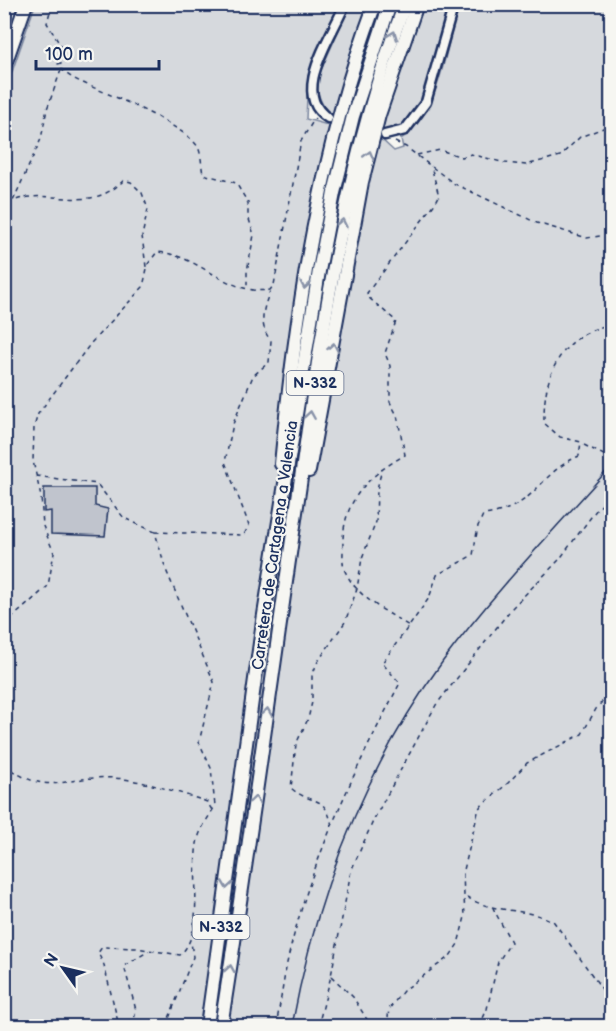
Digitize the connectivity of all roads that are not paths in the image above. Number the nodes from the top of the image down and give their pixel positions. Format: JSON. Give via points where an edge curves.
{"nodes":[{"id":1,"x":26,"y":4,"type":"edge"},
{"id":2,"x":345,"y":4,"type":"edge"},
{"id":3,"x":375,"y":4,"type":"edge"},
{"id":4,"x":390,"y":4,"type":"edge"},
{"id":5,"x":405,"y":4,"type":"edge"},
{"id":6,"x":417,"y":4,"type":"edge"},
{"id":7,"x":454,"y":4,"type":"edge"},
{"id":8,"x":4,"y":67,"type":"edge"},
{"id":9,"x":328,"y":118,"type":"dead end"},
{"id":10,"x":389,"y":135,"type":"road end"},
{"id":11,"x":273,"y":567,"type":"junction"},
{"id":12,"x":282,"y":610,"type":"junction"},
{"id":13,"x":207,"y":1026,"type":"edge"},
{"id":14,"x":221,"y":1026,"type":"edge"}],
"edges":[{"from":1,"to":8,"type":"highway"},
{"from":2,"to":9,"type":"street","via":[[312,80],[311,96],[320,113]]},
{"from":3,"to":11,"type":"highway","number":"N-332","one_way":true,"via":[[352,70],[322,189],[291,360]]},
{"from":4,"to":11,"type":"highway","name":"Carretera de Cartagena a Valencia","number":"N-332","via":[[353,116],[334,193]]},
{"from":12,"to":5,"type":"highway","name":"Carretera de Cartagena a Valencia","number":"N-332","one_way":true,"via":[[324,320],[348,193],[382,69]]},
{"from":12,"to":6,"type":"highway","one_way":true,"via":[[362,182],[379,115]]},
{"from":7,"to":10,"type":"street","via":[[426,102],[405,130]]},
{"from":11,"to":13,"type":"highway","name":"Carretera de Cartagena a Valencia","number":"N-332","one_way":true},
{"from":14,"to":12,"type":"highway","name":"Carretera de Cartagena a Valencia","number":"N-332","one_way":true}]}
